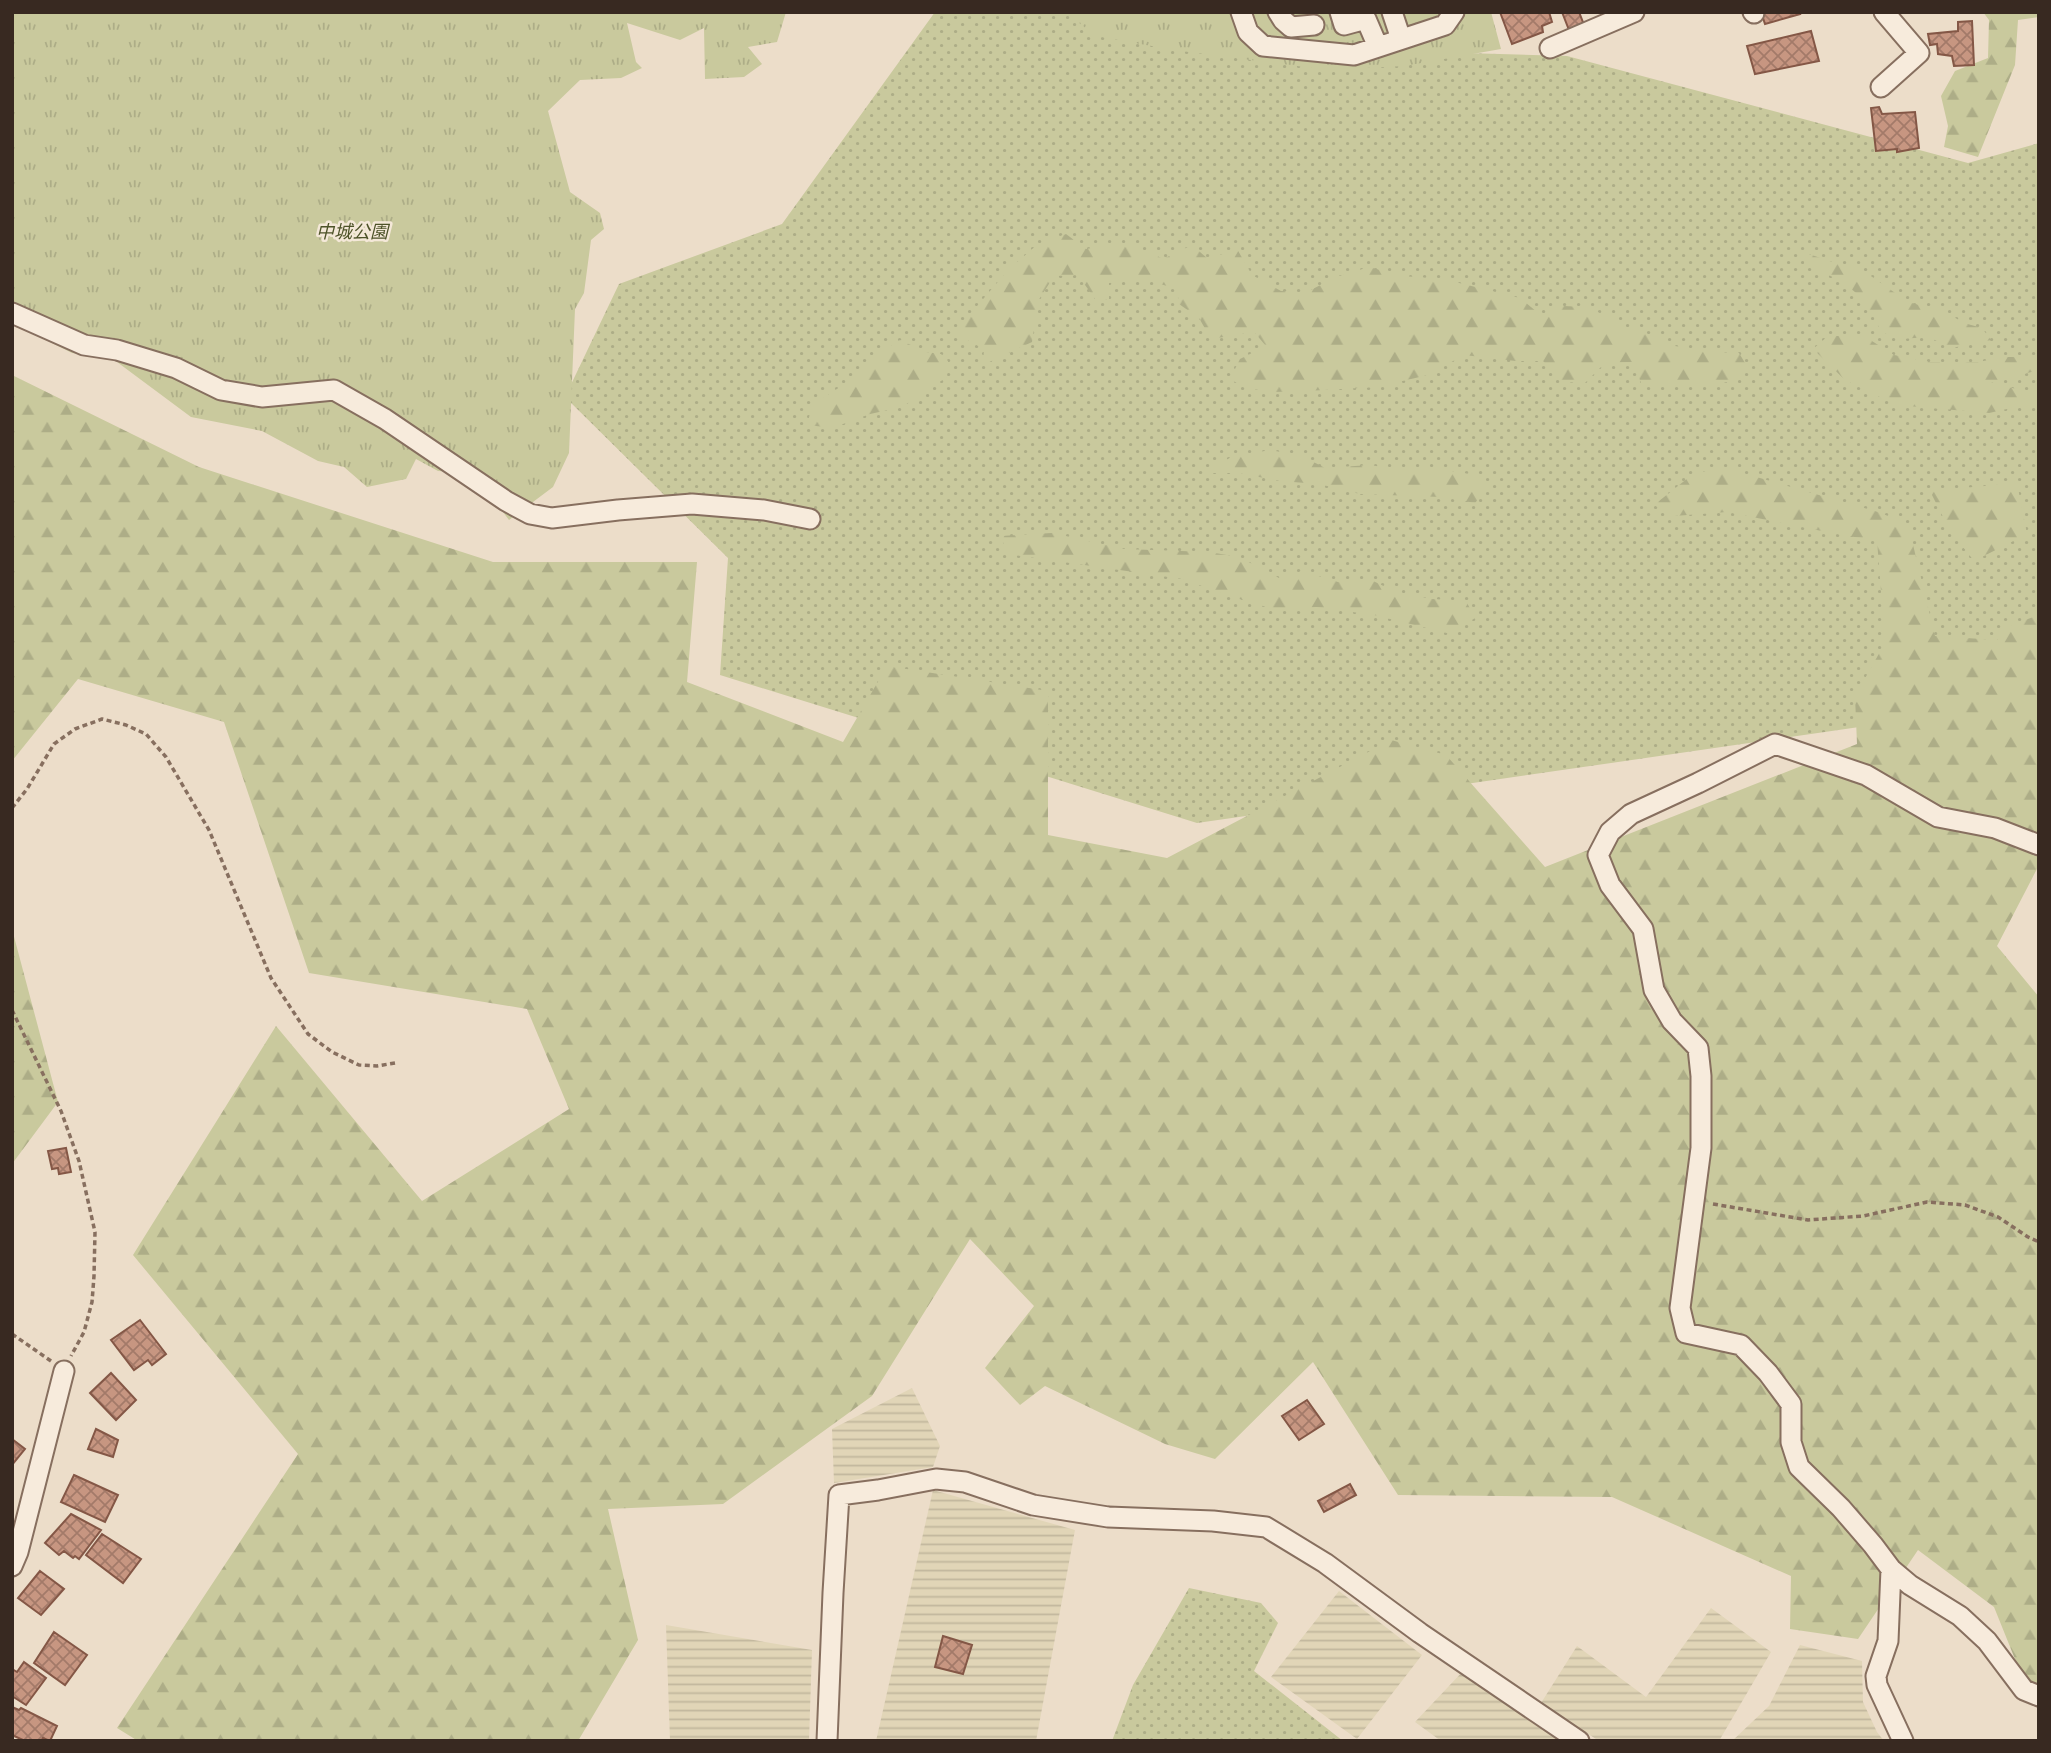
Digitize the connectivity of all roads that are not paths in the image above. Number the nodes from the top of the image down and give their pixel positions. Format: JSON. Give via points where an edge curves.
{"nodes":[{"id":1,"x":1241,"y":12,"type":"edge"},
{"id":2,"x":1278,"y":12,"type":"edge"},
{"id":3,"x":1392,"y":12,"type":"edge"},
{"id":4,"x":1454,"y":12,"type":"edge"},
{"id":5,"x":1634,"y":12,"type":"edge"},
{"id":6,"x":1884,"y":12,"type":"edge"},
{"id":7,"x":1312,"y":18,"type":"edge"},
{"id":8,"x":1342,"y":19,"type":"edge"},
{"id":9,"x":1401,"y":39,"type":"junction"},
{"id":10,"x":1378,"y":47,"type":"junction"},
{"id":11,"x":1550,"y":48,"type":"dead end"},
{"id":12,"x":1322,"y":51,"type":"junction"},
{"id":13,"x":1354,"y":55,"type":"junction"},
{"id":14,"x":1881,"y":87,"type":"dead end"},
{"id":15,"x":12,"y":313,"type":"edge"},
{"id":16,"x":810,"y":519,"type":"dead end"},
{"id":17,"x":2039,"y":845,"type":"edge"},
{"id":18,"x":64,"y":1370,"type":"road end"},
{"id":19,"x":12,"y":1566,"type":"edge"},
{"id":20,"x":1891,"y":1569,"type":"junction"},
{"id":21,"x":2039,"y":1696,"type":"edge"},
{"id":22,"x":827,"y":1741,"type":"edge"},
{"id":23,"x":1579,"y":1741,"type":"edge"},
{"id":24,"x":1903,"y":1741,"type":"edge"}],
"edges":[{"from":1,"to":12,"type":"street","via":[[1248,32],[1262,46]]},
{"from":2,"to":7,"type":"street","via":[[1291,27]]},
{"from":3,"to":9,"type":"street"},
{"from":4,"to":9,"type":"street","via":[[1445,25]]},
{"from":5,"to":11,"type":"street"},
{"from":6,"to":14,"type":"street","via":[[1919,52]]},
{"from":7,"to":12,"type":"street"},
{"from":8,"to":10,"type":"street","via":[[1366,19]]},
{"from":8,"to":13,"type":"street"},
{"from":9,"to":10,"type":"street"},
{"from":10,"to":13,"type":"street"},
{"from":12,"to":13,"type":"street"},
{"from":15,"to":16,"type":"street","via":[[83,345],[176,368],[221,390],[262,397],[334,390],[530,514],[552,518],[692,503]]},
{"from":17,"to":20,"type":"street","via":[[1995,828],[1938,817],[1866,775],[1775,744],[1631,814],[1610,832],[1598,855],[1610,885],[1643,929],[1654,990],[1672,1021],[1698,1048],[1701,1148],[1680,1308],[1686,1333],[1741,1345],[1768,1373],[1791,1404],[1791,1442],[1799,1467],[1841,1508]]},
{"from":18,"to":19,"type":"street"},
{"from":20,"to":21,"type":"street","via":[[1960,1615],[1987,1641],[2024,1690]]},
{"from":20,"to":24,"type":"street","via":[[1888,1641],[1877,1685]]},
{"from":22,"to":23,"type":"street","via":[[839,1495],[936,1479],[1108,1517],[1266,1527],[1325,1563]]}]}
